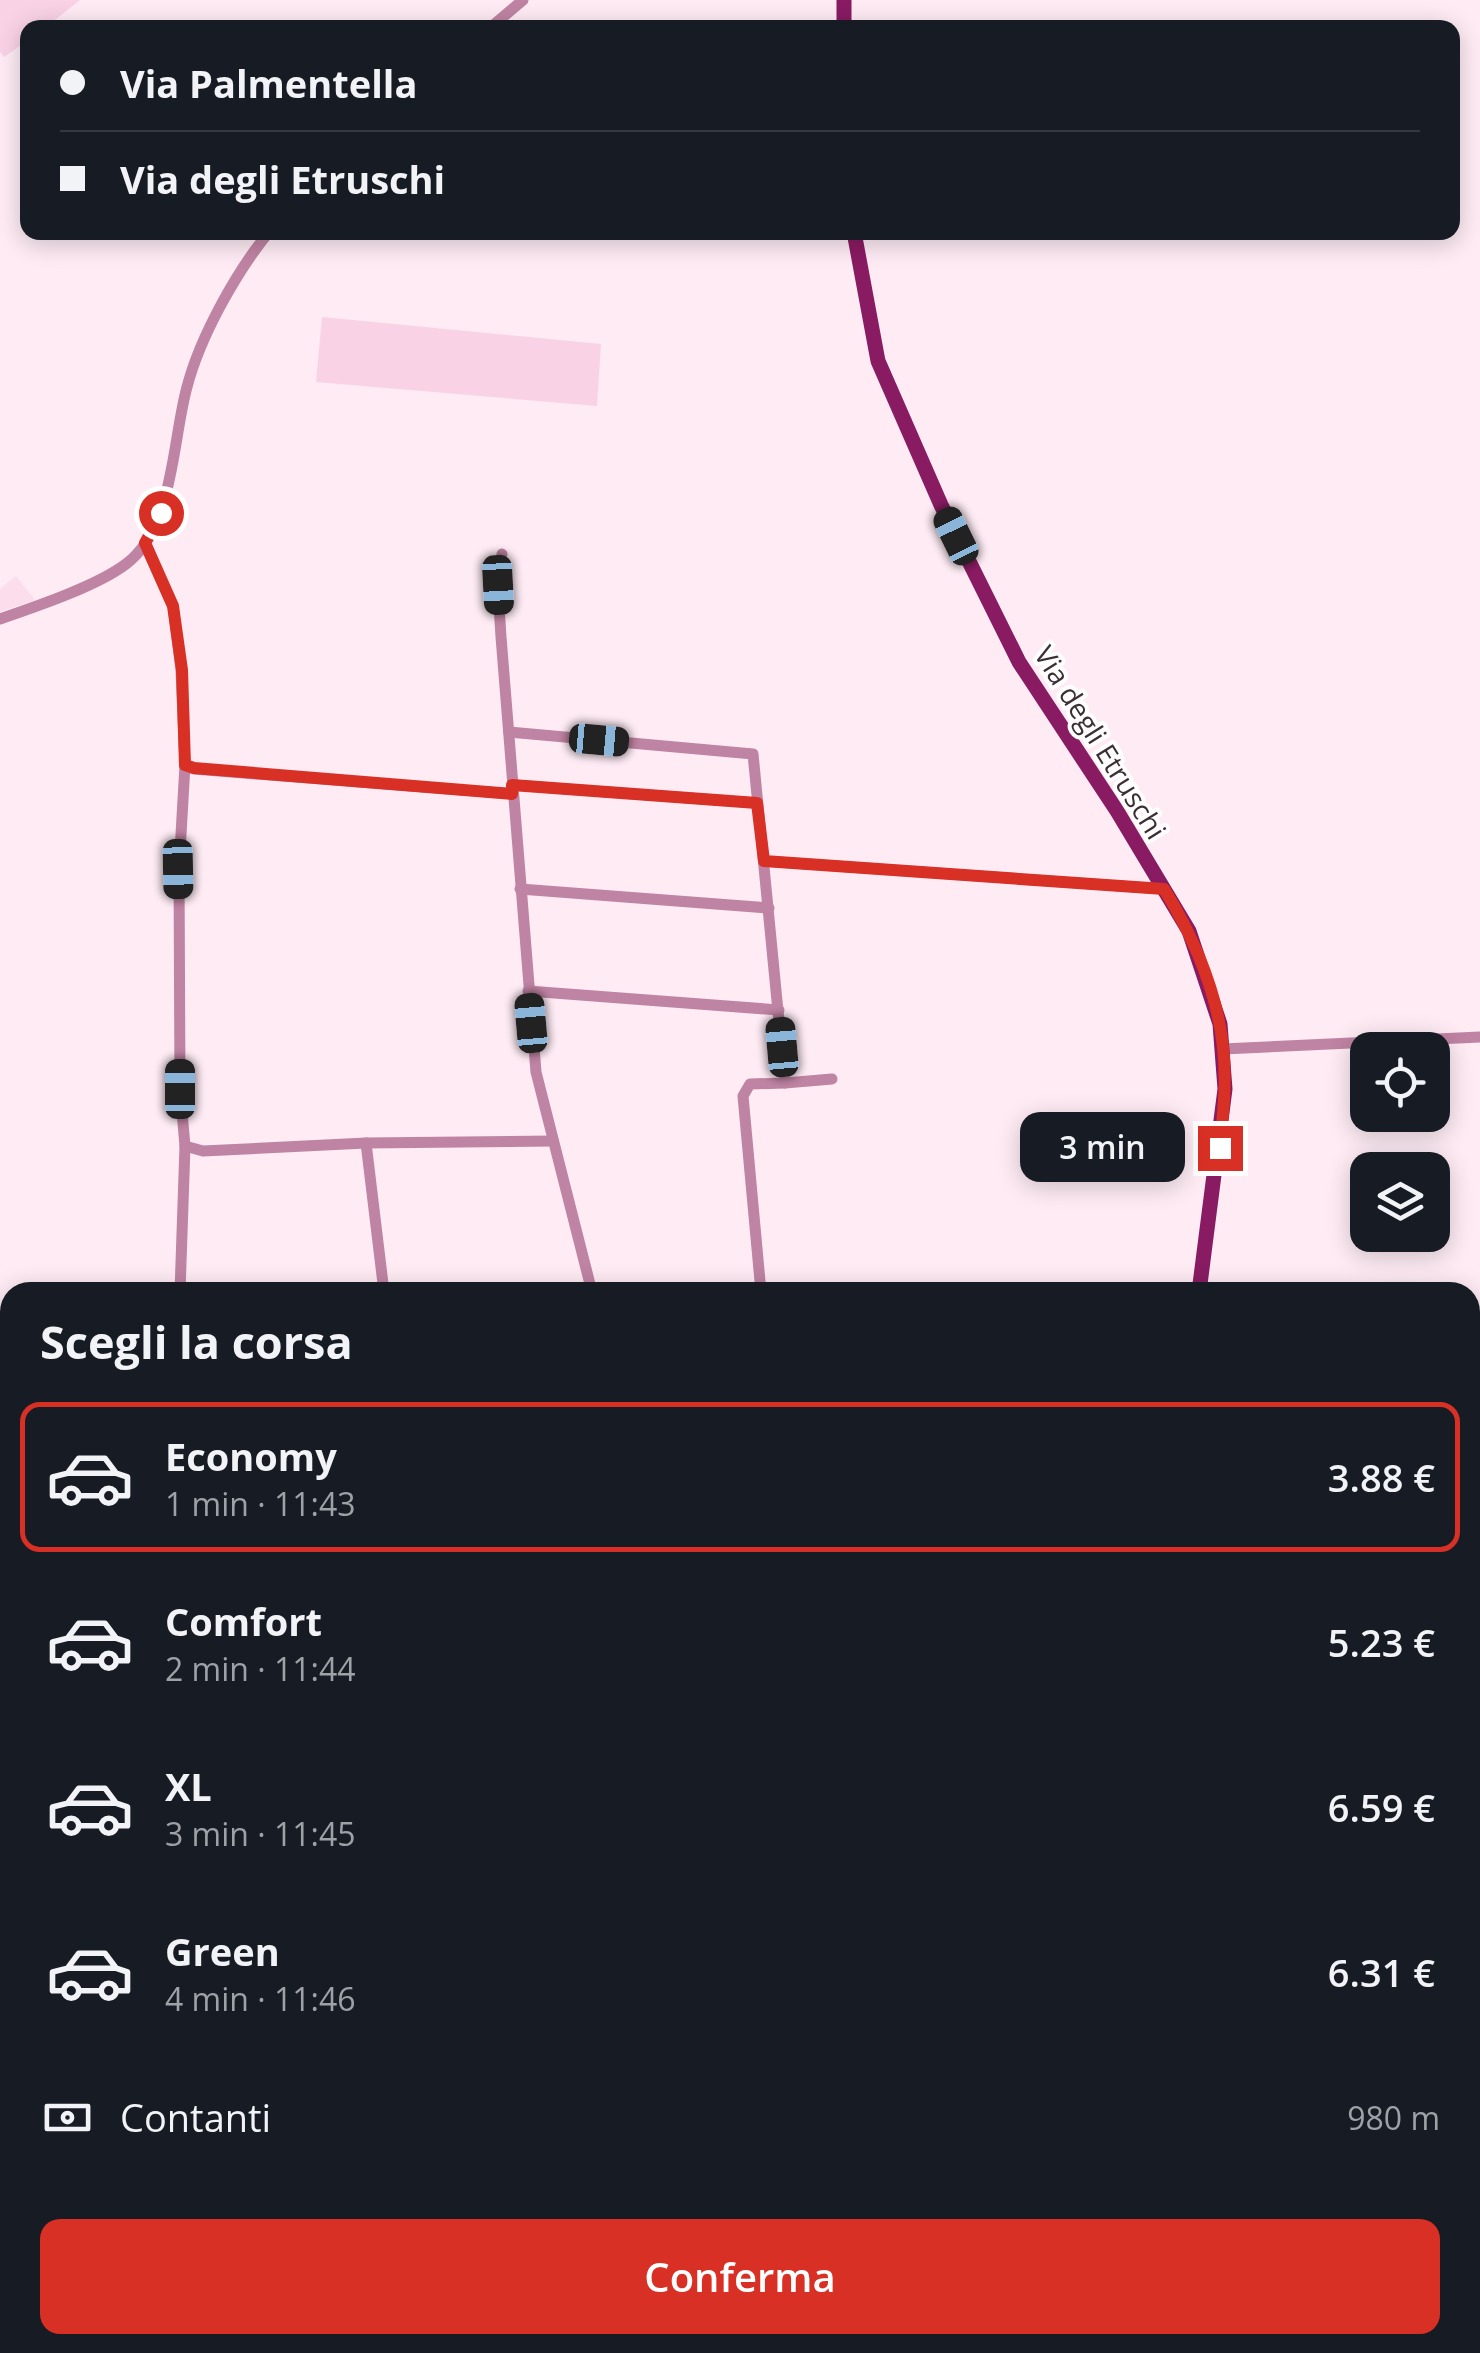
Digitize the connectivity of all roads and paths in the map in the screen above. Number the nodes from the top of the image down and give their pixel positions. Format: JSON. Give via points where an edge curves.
{"nodes":[{"id":1,"x":523,"y":0,"type":"edge"},
{"id":2,"x":499,"y":20,"type":"edge"},
{"id":3,"x":262,"y":240,"type":"edge"},
{"id":4,"x":855,"y":240,"type":"edge"},
{"id":5,"x":145,"y":543,"type":"junction"},
{"id":6,"x":502,"y":554,"type":"dead end"},
{"id":7,"x":0,"y":619,"type":"edge"},
{"id":8,"x":509,"y":732,"type":"junction"},
{"id":9,"x":185,"y":765,"type":"junction"},
{"id":10,"x":512,"y":789,"type":"junction"},
{"id":11,"x":757,"y":803,"type":"junction"},
{"id":12,"x":764,"y":861,"type":"junction"},
{"id":13,"x":520,"y":889,"type":"junction"},
{"id":14,"x":1164,"y":889,"type":"junction"},
{"id":15,"x":769,"y":908,"type":"junction"},
{"id":16,"x":528,"y":991,"type":"junction"},
{"id":17,"x":779,"y":1010,"type":"junction"},
{"id":18,"x":1480,"y":1037,"type":"edge"},
{"id":19,"x":1224,"y":1049,"type":"junction"},
{"id":20,"x":832,"y":1079,"type":"dead end"},
{"id":21,"x":785,"y":1083,"type":"junction"},
{"id":22,"x":553,"y":1141,"type":"junction"},
{"id":23,"x":366,"y":1143,"type":"junction"},
{"id":24,"x":185,"y":1146,"type":"junction"},
{"id":25,"x":180,"y":1282,"type":"edge"},
{"id":26,"x":383,"y":1282,"type":"edge"},
{"id":27,"x":589,"y":1282,"type":"edge"},
{"id":28,"x":760,"y":1282,"type":"edge"},
{"id":29,"x":1200,"y":1282,"type":"edge"}],
"edges":[{"from":1,"to":2,"type":"street"},
{"from":3,"to":5,"type":"street","via":[[222,302],[188,384],[161,513]]},
{"from":4,"to":14,"type":"main road","name":"Via degli Etruschi","via":[[878,361],[941,504],[1019,662]]},
{"from":5,"to":7,"type":"street","via":[[126,564],[47,604]]},
{"from":5,"to":9,"type":"street","via":[[173,606]]},
{"from":6,"to":8,"type":"street","via":[[498,585]]},
{"from":8,"to":10,"type":"street"},
{"from":8,"to":11,"type":"street","via":[[750,752]]},
{"from":9,"to":10,"type":"street"},
{"from":9,"to":24,"type":"street","via":[[178,869]]},
{"from":10,"to":11,"type":"street"},
{"from":10,"to":13,"type":"street"},
{"from":11,"to":12,"type":"street"},
{"from":12,"to":14,"type":"street"},
{"from":12,"to":15,"type":"street"},
{"from":13,"to":15,"type":"street"},
{"from":13,"to":16,"type":"street"},
{"from":14,"to":19,"type":"main road","name":"Via degli Etruschi","via":[[1190,931]]},
{"from":15,"to":17,"type":"street"},
{"from":16,"to":17,"type":"street"},
{"from":16,"to":22,"type":"street","via":[[536,1072]]},
{"from":17,"to":21,"type":"street"},
{"from":18,"to":19,"type":"street"},
{"from":19,"to":29,"type":"main road","name":"Via degli Etruschi","via":[[1220,1148]]},
{"from":20,"to":21,"type":"street"},
{"from":21,"to":28,"type":"street","via":[[750,1084],[743,1096]]},
{"from":22,"to":23,"type":"street"},
{"from":22,"to":27,"type":"street"},
{"from":23,"to":24,"type":"street","via":[[203,1151]]},
{"from":23,"to":26,"type":"street"},
{"from":24,"to":25,"type":"street"}]}
